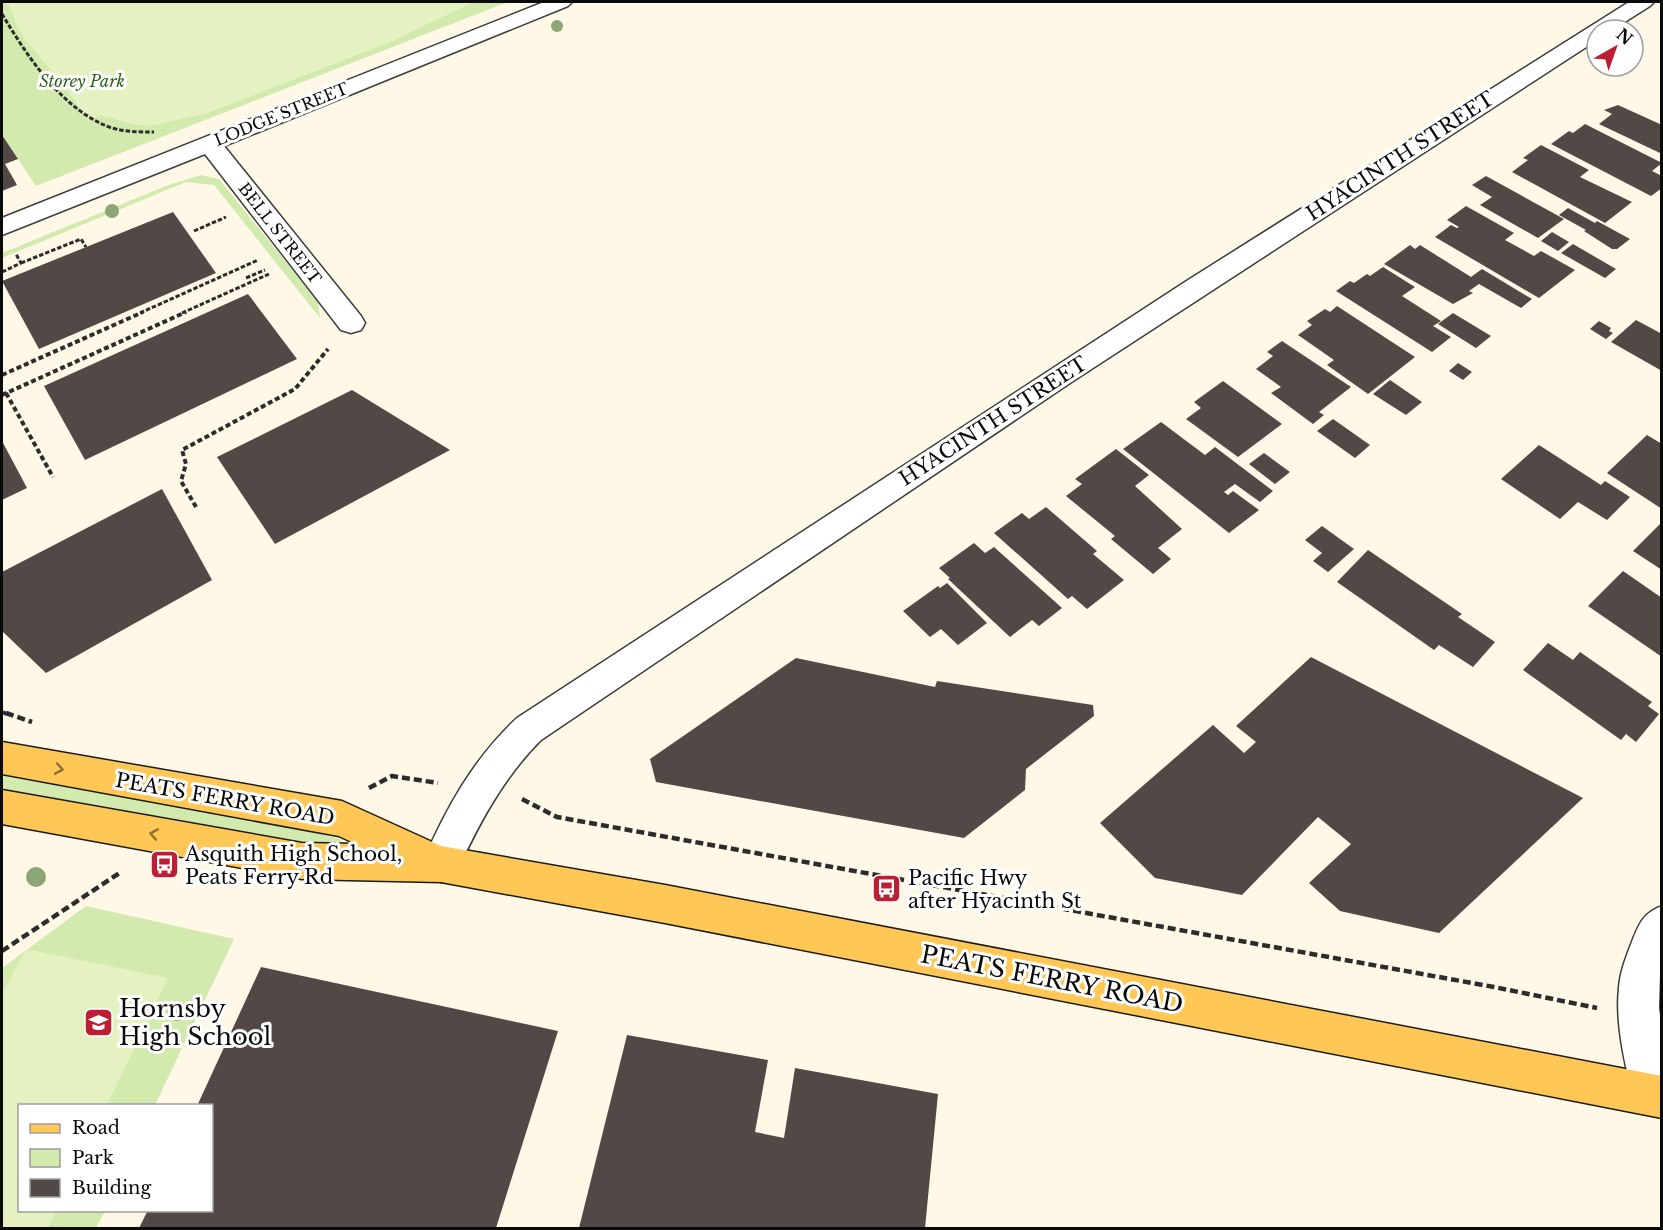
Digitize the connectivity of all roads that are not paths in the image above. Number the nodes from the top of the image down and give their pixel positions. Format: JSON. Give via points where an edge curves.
{"nodes":[{"id":1,"x":561,"y":2,"type":"edge"},
{"id":2,"x":1642,"y":2,"type":"edge"},
{"id":3,"x":1616,"y":18,"type":"edge"},
{"id":4,"x":1585,"y":38,"type":"edge"},
{"id":5,"x":208,"y":143,"type":"junction"},
{"id":6,"x":2,"y":227,"type":"edge"},
{"id":7,"x":351,"y":323,"type":"dead end"},
{"id":8,"x":2,"y":758,"type":"edge"},
{"id":9,"x":2,"y":807,"type":"edge"},
{"id":10,"x":441,"y":864,"type":"junction"},
{"id":11,"x":1662,"y":925,"type":"edge"},
{"id":12,"x":1658,"y":1096,"type":"edge"}],
"edges":[{"from":1,"to":5,"type":"street","name":"LODGE STREET"},
{"from":2,"to":3,"type":"street","name":"HYACINTH STREET"},
{"from":4,"to":10,"type":"street","name":"HYACINTH STREET","via":[[1372,172],[529,729],[508,747],[477,790]]},
{"from":5,"to":6,"type":"street","name":"LODGE STREET"},
{"from":5,"to":7,"type":"street","name":"BELL STREET"},
{"from":8,"to":10,"type":"main road","name":"PEATS FERRY ROAD","one_way":true,"via":[[342,819]]},
{"from":10,"to":9,"type":"main road","name":"PEATS FERRY ROAD","one_way":true,"via":[[302,861]]},
{"from":10,"to":12,"type":"main road","name":"PEATS FERRY ROAD"},
{"from":11,"to":12,"type":"street","via":[[1642,962],[1637,988]]}]}
